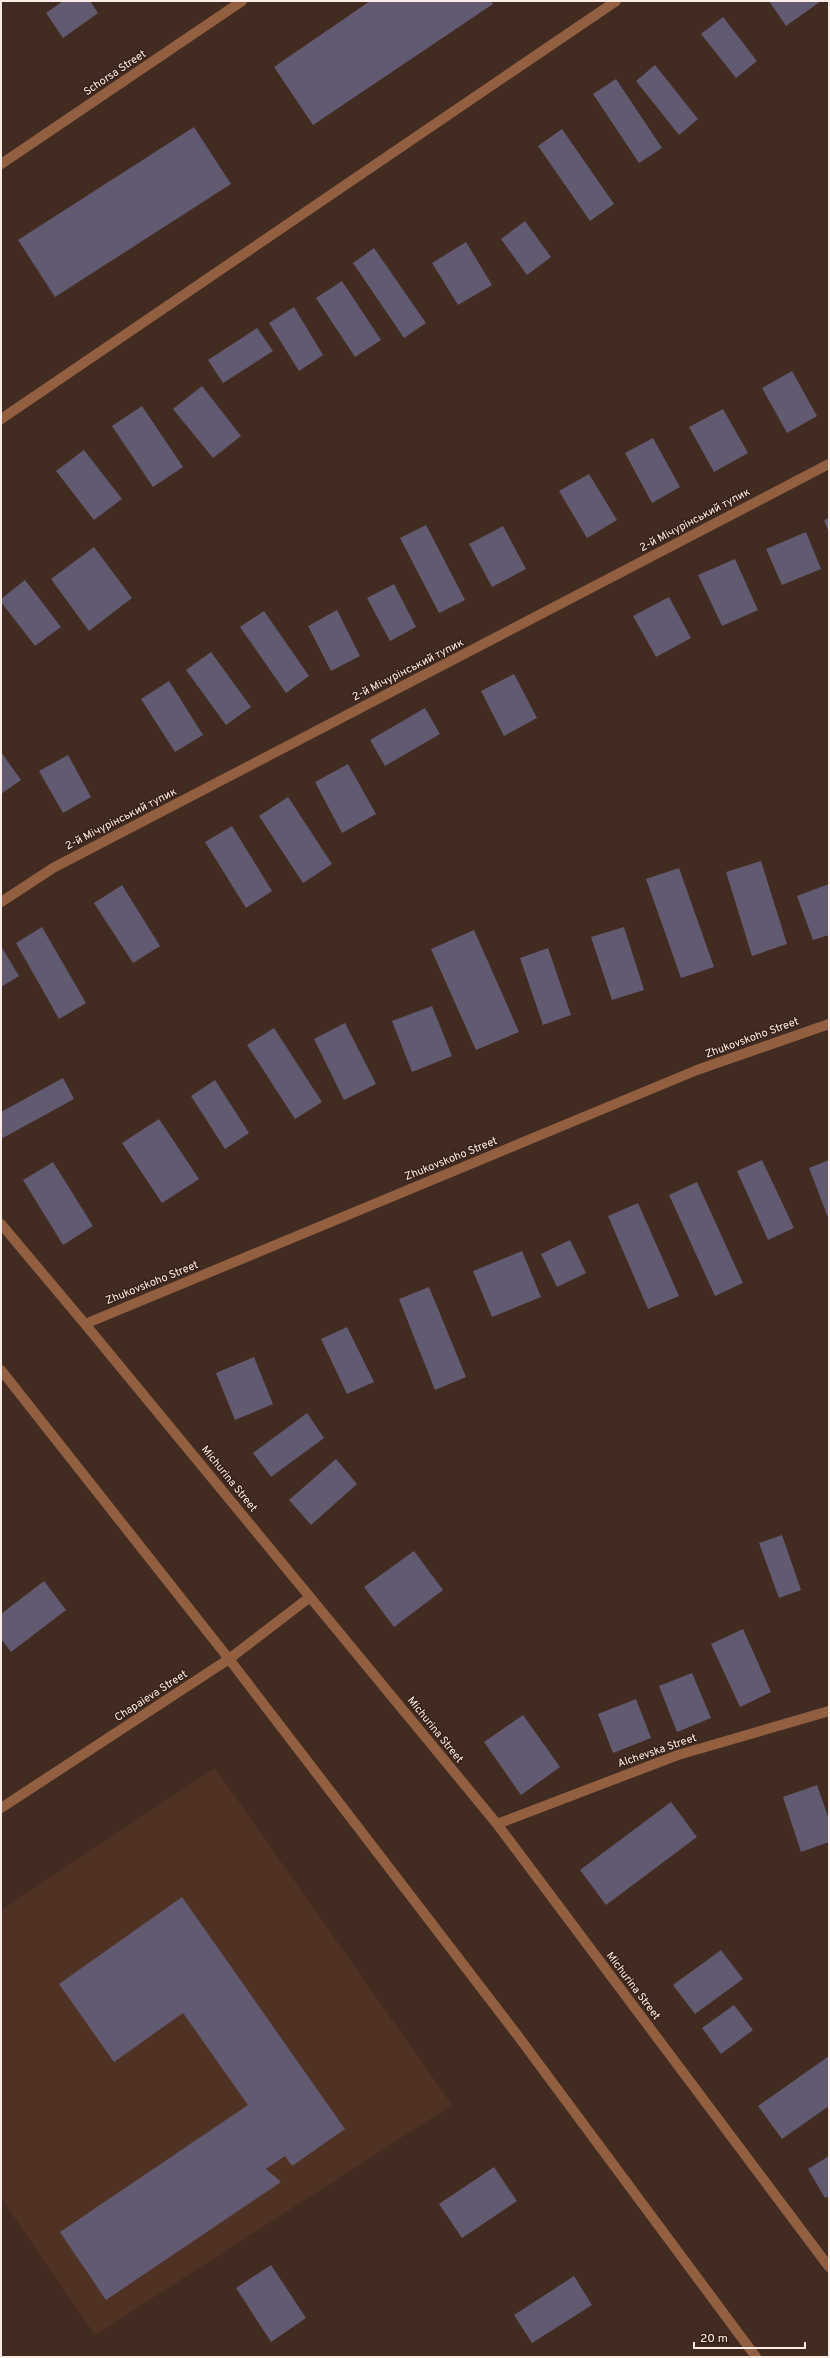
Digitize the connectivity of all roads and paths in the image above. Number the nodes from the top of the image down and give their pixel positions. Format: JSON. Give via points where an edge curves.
{"nodes":[{"id":1,"x":242,"y":1,"type":"edge"},
{"id":2,"x":616,"y":1,"type":"edge"},
{"id":3,"x":1,"y":164,"type":"edge"},
{"id":4,"x":1,"y":419,"type":"edge"},
{"id":5,"x":829,"y":464,"type":"edge"},
{"id":6,"x":1,"y":902,"type":"edge"},
{"id":7,"x":829,"y":1024,"type":"edge"},
{"id":8,"x":1,"y":1224,"type":"edge"},
{"id":9,"x":85,"y":1324,"type":"junction"},
{"id":10,"x":1,"y":1370,"type":"edge"},
{"id":11,"x":310,"y":1597,"type":"junction"},
{"id":12,"x":229,"y":1659,"type":"junction"},
{"id":13,"x":829,"y":1711,"type":"edge"},
{"id":14,"x":1,"y":1808,"type":"edge"},
{"id":15,"x":497,"y":1824,"type":"junction"},
{"id":16,"x":829,"y":2267,"type":"edge"},
{"id":17,"x":756,"y":2357,"type":"edge"}],
"edges":[{"from":1,"to":3,"type":"street","name":"Schorsa Street"},
{"from":2,"to":4,"type":"street"},
{"from":5,"to":6,"type":"street","name":"2-й Мічурінський тупик","via":[[53,868]]},
{"from":7,"to":9,"type":"street","name":"Zhukovskoho Street","via":[[697,1070]]},
{"from":8,"to":9,"type":"street","name":"Michurina Street"},
{"from":9,"to":11,"type":"street","name":"Michurina Street"},
{"from":10,"to":12,"type":"street"},
{"from":11,"to":12,"type":"street","name":"Chapaieva Street"},
{"from":11,"to":15,"type":"street","name":"Michurina Street"},
{"from":12,"to":14,"type":"street","name":"Chapaieva Street"},
{"from":12,"to":17,"type":"street","via":[[515,2032]]},
{"from":13,"to":15,"type":"street","name":"Alchevska Street","via":[[678,1755]]},
{"from":15,"to":16,"type":"street","name":"Michurina Street"}]}
